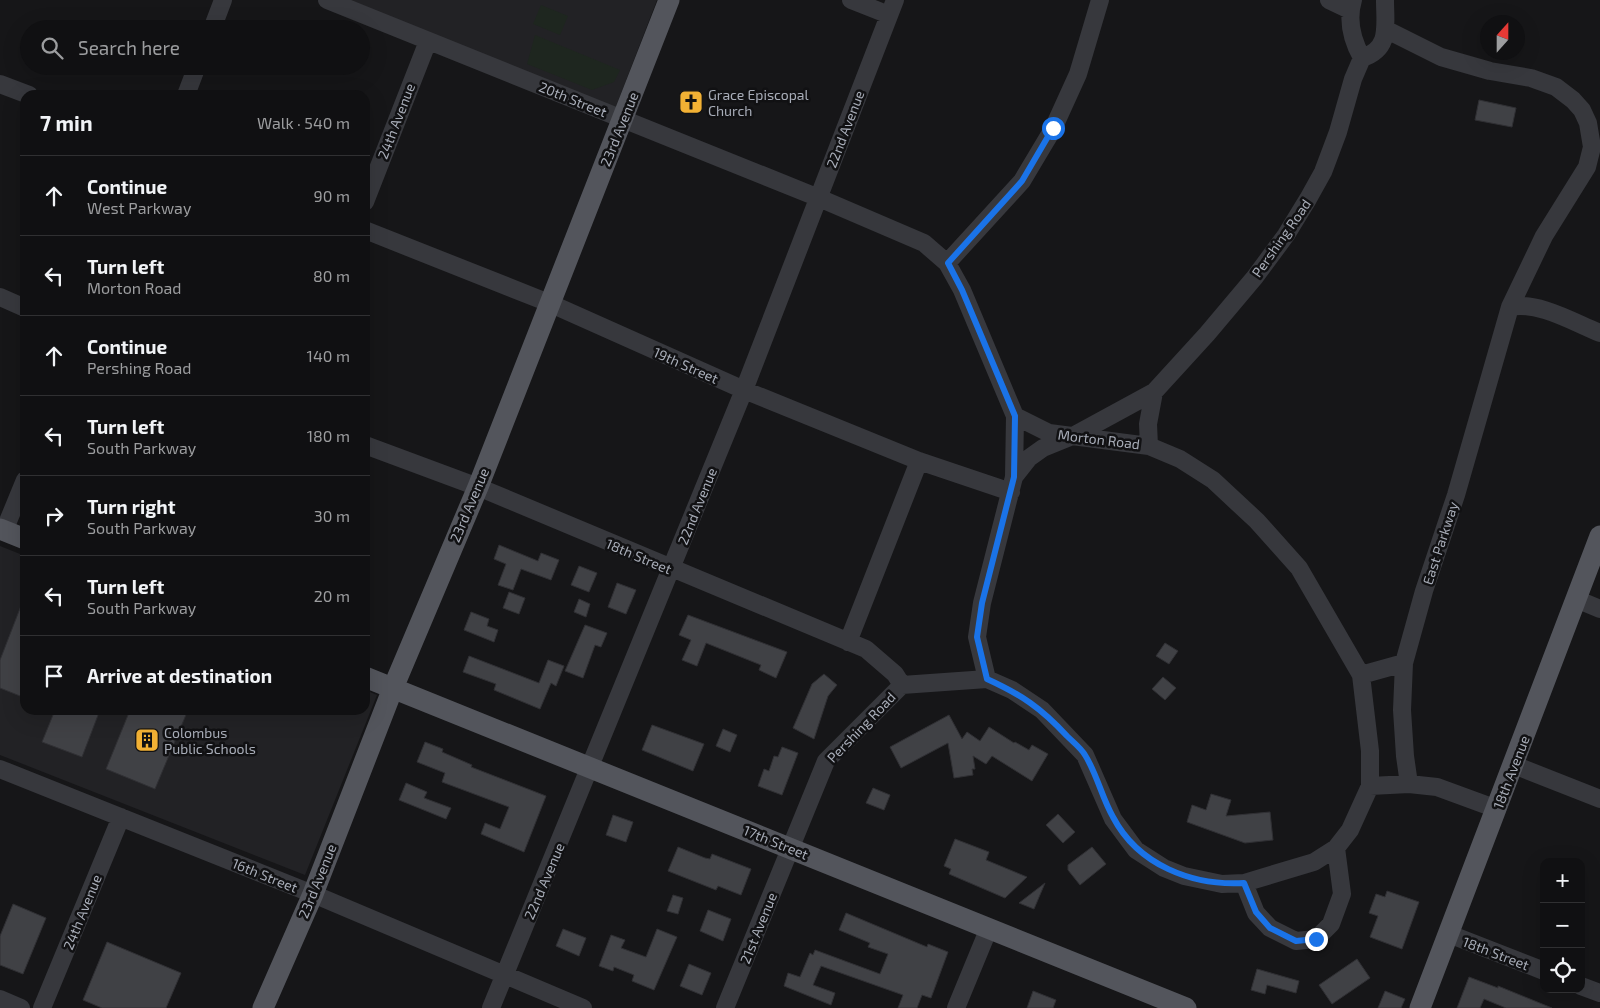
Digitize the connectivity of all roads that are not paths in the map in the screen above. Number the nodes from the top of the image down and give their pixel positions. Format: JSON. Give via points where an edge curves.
{"nodes":[{"id":1,"x":223,"y":0,"type":"edge"},
{"id":2,"x":326,"y":0,"type":"edge"},
{"id":3,"x":669,"y":0,"type":"edge"},
{"id":4,"x":851,"y":0,"type":"edge"},
{"id":5,"x":1100,"y":0,"type":"edge"},
{"id":6,"x":1329,"y":0,"type":"edge"},
{"id":7,"x":1385,"y":0,"type":"edge"},
{"id":8,"x":1352,"y":5,"type":"edge"},
{"id":9,"x":892,"y":8,"type":"edge"},
{"id":10,"x":215,"y":20,"type":"edge"},
{"id":11,"x":1385,"y":29,"type":"junction"},
{"id":12,"x":428,"y":41,"type":"junction"},
{"id":13,"x":1362,"y":58,"type":"junction"},
{"id":14,"x":194,"y":75,"type":"edge"},
{"id":15,"x":0,"y":84,"type":"edge"},
{"id":16,"x":188,"y":90,"type":"edge"},
{"id":17,"x":20,"y":92,"type":"edge"},
{"id":18,"x":623,"y":119,"type":"junction"},
{"id":19,"x":370,"y":189,"type":"edge"},
{"id":20,"x":819,"y":198,"type":"junction"},
{"id":21,"x":370,"y":232,"type":"edge"},
{"id":22,"x":948,"y":263,"type":"junction"},
{"id":23,"x":0,"y":298,"type":"edge"},
{"id":24,"x":549,"y":303,"type":"junction"},
{"id":25,"x":20,"y":306,"type":"edge"},
{"id":26,"x":1510,"y":307,"type":"junction"},
{"id":27,"x":1600,"y":333,"type":"edge"},
{"id":28,"x":744,"y":390,"type":"junction"},
{"id":29,"x":1154,"y":392,"type":"junction"},
{"id":30,"x":1015,"y":416,"type":"junction"},
{"id":31,"x":1075,"y":435,"type":"junction"},
{"id":32,"x":1149,"y":446,"type":"junction"},
{"id":33,"x":370,"y":447,"type":"edge"},
{"id":34,"x":919,"y":461,"type":"junction"},
{"id":35,"x":1012,"y":485,"type":"junction"},
{"id":36,"x":478,"y":487,"type":"junction"},
{"id":37,"x":20,"y":491,"type":"edge"},
{"id":38,"x":2,"y":530,"type":"edge"},
{"id":39,"x":1600,"y":536,"type":"edge"},
{"id":40,"x":20,"y":537,"type":"edge"},
{"id":41,"x":671,"y":570,"type":"junction"},
{"id":42,"x":1576,"y":600,"type":"junction"},
{"id":43,"x":1600,"y":609,"type":"edge"},
{"id":44,"x":848,"y":642,"type":"junction"},
{"id":45,"x":1404,"y":663,"type":"junction"},
{"id":46,"x":1361,"y":675,"type":"junction"},
{"id":47,"x":370,"y":679,"type":"edge"},
{"id":48,"x":987,"y":679,"type":"junction"},
{"id":49,"x":902,"y":685,"type":"junction"},
{"id":50,"x":393,"y":688,"type":"junction"},
{"id":51,"x":1514,"y":765,"type":"junction"},
{"id":52,"x":590,"y":768,"type":"junction"},
{"id":53,"x":0,"y":769,"type":"edge"},
{"id":54,"x":1409,"y":784,"type":"junction"},
{"id":55,"x":1370,"y":786,"type":"junction"},
{"id":56,"x":1600,"y":799,"type":"edge"},
{"id":57,"x":1497,"y":809,"type":"junction"},
{"id":58,"x":121,"y":817,"type":"junction"},
{"id":59,"x":791,"y":848,"type":"junction"},
{"id":60,"x":1336,"y":848,"type":"junction"},
{"id":61,"x":1244,"y":883,"type":"junction"},
{"id":62,"x":313,"y":894,"type":"junction"},
{"id":63,"x":989,"y":928,"type":"junction"},
{"id":64,"x":1449,"y":934,"type":"junction"},
{"id":65,"x":1540,"y":969,"type":"edge"},
{"id":66,"x":504,"y":976,"type":"junction"},
{"id":67,"x":1585,"y":987,"type":"edge"},
{"id":68,"x":1600,"y":993,"type":"edge"},
{"id":69,"x":0,"y":999,"type":"edge"},
{"id":70,"x":21,"y":1008,"type":"edge"},
{"id":71,"x":42,"y":1008,"type":"edge"},
{"id":72,"x":263,"y":1008,"type":"edge"},
{"id":73,"x":491,"y":1008,"type":"edge"},
{"id":74,"x":583,"y":1008,"type":"edge"},
{"id":75,"x":726,"y":1008,"type":"edge"},
{"id":76,"x":956,"y":1008,"type":"edge"},
{"id":77,"x":1184,"y":1008,"type":"edge"},
{"id":78,"x":1420,"y":1008,"type":"edge"}],
"edges":[{"from":1,"to":10,"type":"street"},
{"from":2,"to":12,"type":"street","name":"20th Street"},
{"from":3,"to":18,"type":"main road","name":"23rd Avenue"},
{"from":4,"to":9,"type":"street"},
{"from":5,"to":22,"type":"street","via":[[1078,74],[1053,128],[1022,181]]},
{"from":6,"to":8,"type":"street"},
{"from":7,"to":11,"type":"street"},
{"from":8,"to":13,"type":"street","via":[[1355,46]]},
{"from":9,"to":20,"type":"street","name":"22nd Avenue"},
{"from":11,"to":13,"type":"street","via":[[1384,43],[1375,54]]},
{"from":11,"to":26,"type":"street","name":"East Parkway","via":[[1441,57],[1556,87],[1573,100],[1588,123],[1592,148],[1587,167],[1544,236]]},
{"from":12,"to":18,"type":"street","name":"20th Street"},
{"from":12,"to":19,"type":"street","name":"24th Avenue"},
{"from":13,"to":29,"type":"street","name":"Pershing Road","via":[[1326,164],[1304,206],[1254,277]]},
{"from":14,"to":16,"type":"street"},
{"from":15,"to":17,"type":"street"},
{"from":18,"to":20,"type":"street","name":"20th Street"},
{"from":18,"to":24,"type":"main road","name":"23rd Avenue"},
{"from":20,"to":22,"type":"street","via":[[924,243]]},
{"from":20,"to":28,"type":"street","name":"22nd Avenue"},
{"from":21,"to":24,"type":"street","name":"19th Street"},
{"from":22,"to":30,"type":"street"},
{"from":23,"to":25,"type":"street"},
{"from":24,"to":28,"type":"street","name":"19th Street"},
{"from":24,"to":36,"type":"main road","name":"23rd Avenue"},
{"from":26,"to":27,"type":"street","via":[[1521,304],[1546,311]]},
{"from":26,"to":45,"type":"street","name":"East Parkway"},
{"from":28,"to":34,"type":"street","name":"19th Street"},
{"from":28,"to":41,"type":"street","name":"22nd Avenue"},
{"from":29,"to":31,"type":"street","name":"Pershing Road"},
{"from":29,"to":32,"type":"street","via":[[1148,424]]},
{"from":30,"to":31,"type":"street","name":"Morton Road","via":[[1050,433]]},
{"from":30,"to":35,"type":"street","name":"Pershing Road"},
{"from":31,"to":32,"type":"street","name":"Morton Road"},
{"from":31,"to":35,"type":"street","name":"Pershing Road","via":[[1043,448],[1029,458]]},
{"from":32,"to":46,"type":"street","name":"Morton Road","via":[[1180,459],[1213,480],[1257,521],[1299,568]]},
{"from":33,"to":36,"type":"street","name":"18th Street"},
{"from":34,"to":35,"type":"street","name":"19th Street"},
{"from":34,"to":44,"type":"street"},
{"from":35,"to":48,"type":"street","name":"Pershing Road","via":[[982,603],[977,637]]},
{"from":36,"to":41,"type":"street","name":"18th Street"},
{"from":36,"to":50,"type":"main road","name":"23rd Avenue"},
{"from":37,"to":38,"type":"street"},
{"from":38,"to":40,"type":"main road"},
{"from":39,"to":42,"type":"main road","name":"18th Avenue"},
{"from":41,"to":44,"type":"street","name":"18th Street"},
{"from":41,"to":52,"type":"street","name":"22nd Avenue"},
{"from":42,"to":43,"type":"street"},
{"from":42,"to":51,"type":"main road","name":"18th Avenue"},
{"from":44,"to":49,"type":"street","name":"18th Street","via":[[866,650],[895,674]]},
{"from":45,"to":46,"type":"street"},
{"from":45,"to":54,"type":"street","name":"East Parkway","via":[[1402,710]]},
{"from":46,"to":55,"type":"street","via":[[1370,751]]},
{"from":47,"to":50,"type":"main road","name":"17th Street"},
{"from":48,"to":49,"type":"street","name":"Pershing Road"},
{"from":48,"to":61,"type":"street","via":[[1012,690],[1042,710],[1085,755],[1113,819],[1136,850],[1184,876],[1222,884]]},
{"from":49,"to":59,"type":"street","name":"Pershing Road","via":[[826,761]]},
{"from":50,"to":52,"type":"main road","name":"17th Street"},
{"from":50,"to":62,"type":"main road","name":"23rd Avenue"},
{"from":51,"to":56,"type":"street"},
{"from":51,"to":57,"type":"main road","name":"18th Avenue"},
{"from":52,"to":59,"type":"main road","name":"17th Street"},
{"from":52,"to":66,"type":"street","name":"22nd Avenue"},
{"from":53,"to":58,"type":"street","name":"16th Street"},
{"from":54,"to":55,"type":"street"},
{"from":54,"to":57,"type":"street","via":[[1437,787]]},
{"from":55,"to":60,"type":"street","via":[[1350,830]]},
{"from":57,"to":64,"type":"main road","name":"18th Avenue"},
{"from":58,"to":62,"type":"street","name":"16th Street"},
{"from":58,"to":71,"type":"street","name":"24th Avenue"},
{"from":59,"to":63,"type":"main road","name":"17th Street"},
{"from":59,"to":75,"type":"street","name":"21st Avenue"},
{"from":60,"to":61,"type":"street","via":[[1314,862]]},
{"from":60,"to":61,"type":"street","via":[[1342,894],[1331,924],[1316,939],[1296,941],[1270,928],[1256,912]]},
{"from":62,"to":66,"type":"street","name":"16th Street"},
{"from":62,"to":72,"type":"main road","name":"23rd Avenue"},
{"from":63,"to":76,"type":"street"},
{"from":63,"to":77,"type":"main road","name":"17th Street"},
{"from":64,"to":65,"type":"street","name":"18th Street"},
{"from":64,"to":78,"type":"main road","name":"18th Avenue"},
{"from":66,"to":73,"type":"street","name":"22nd Avenue"},
{"from":66,"to":74,"type":"street","name":"16th Street"},
{"from":67,"to":68,"type":"street"},
{"from":69,"to":70,"type":"street"}]}
